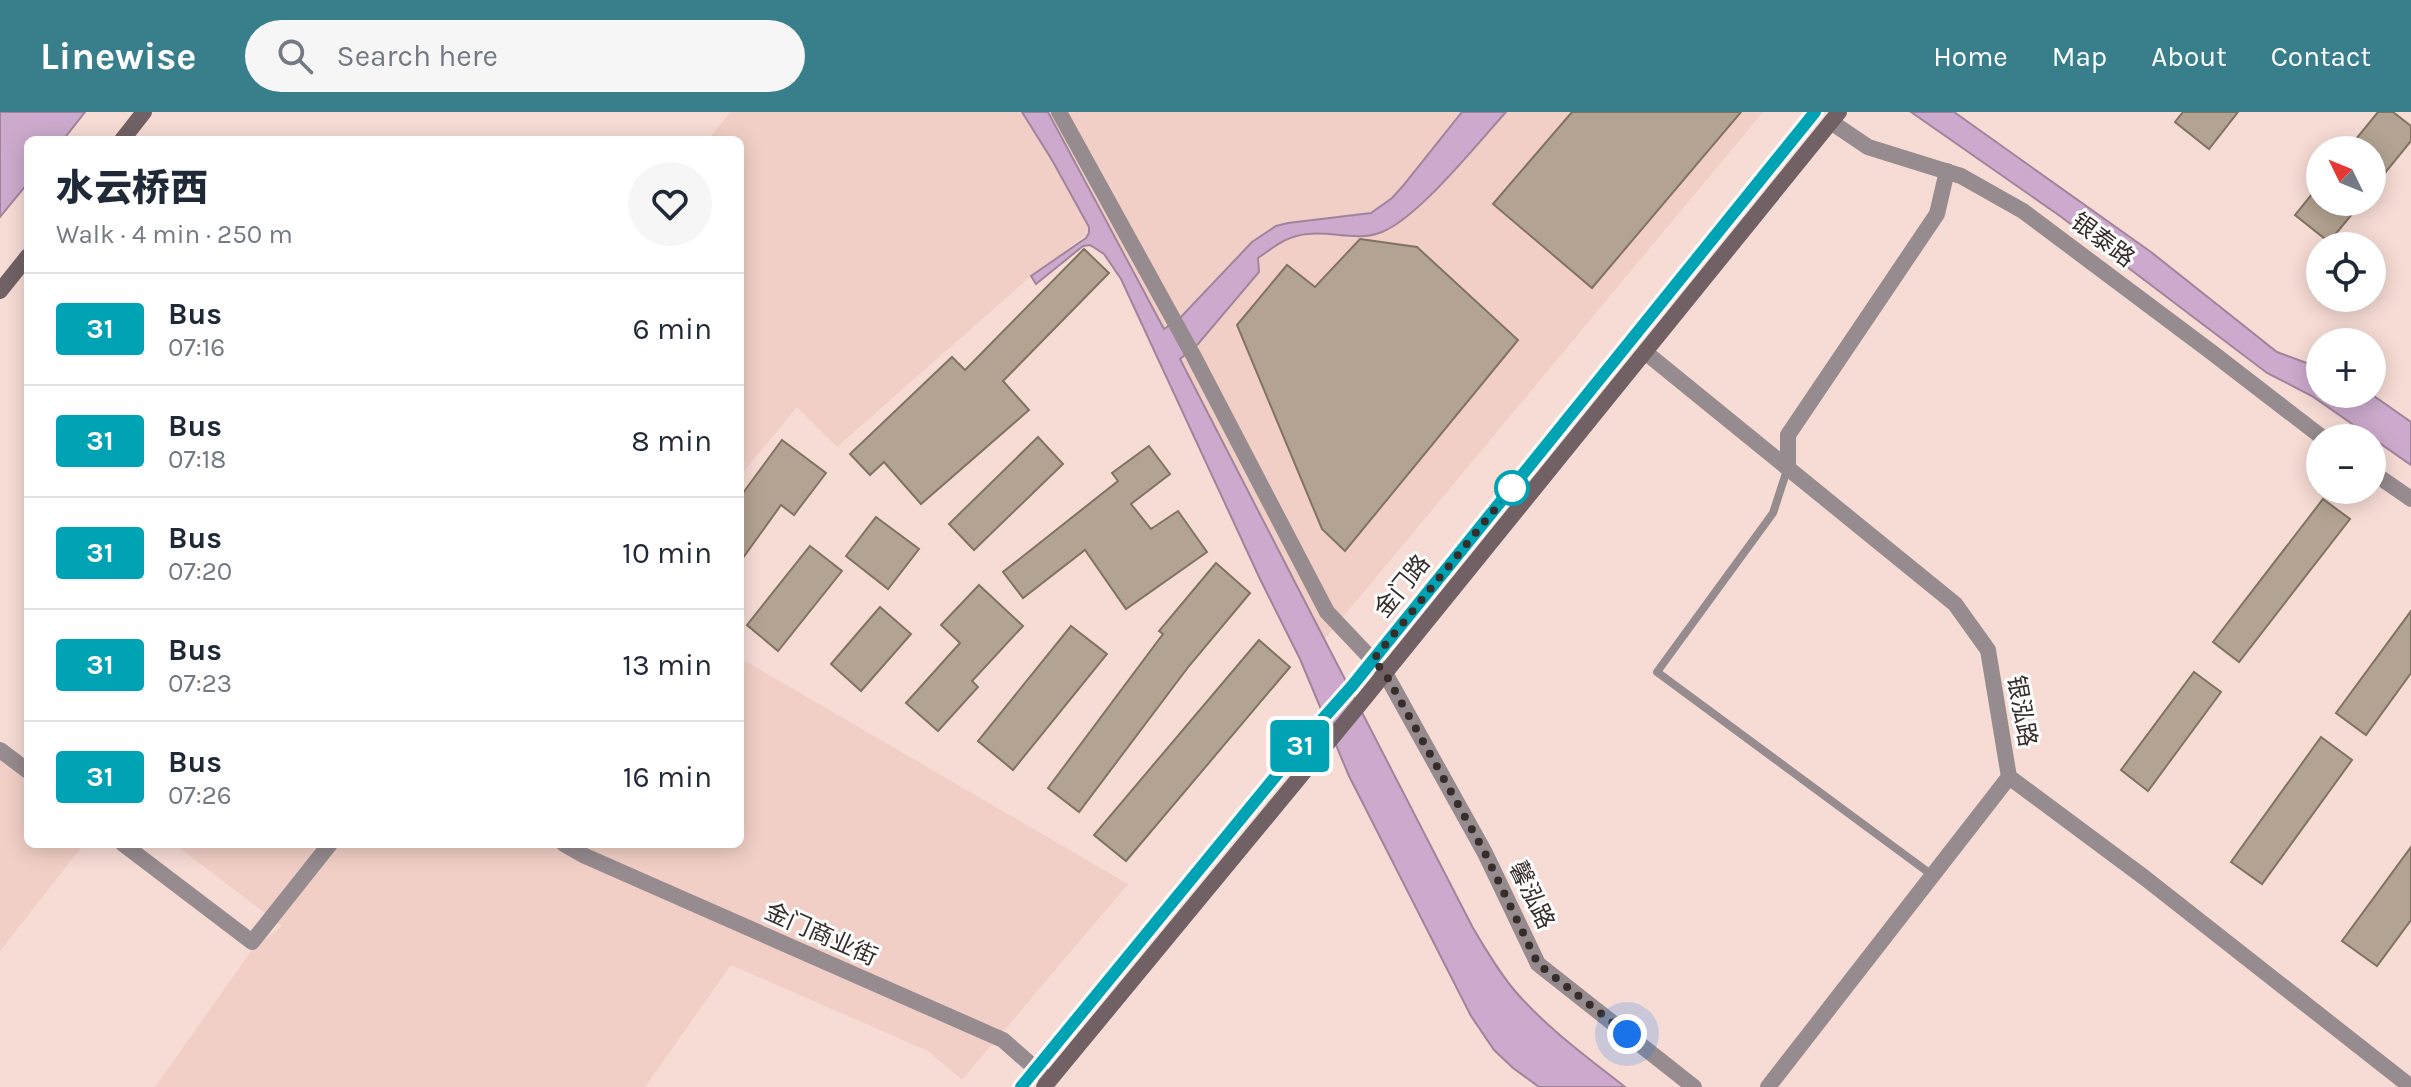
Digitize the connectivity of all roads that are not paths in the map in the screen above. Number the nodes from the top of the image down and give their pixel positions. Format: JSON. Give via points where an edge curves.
{"nodes":[{"id":1,"x":144,"y":112,"type":"edge"},
{"id":2,"x":1059,"y":112,"type":"edge"},
{"id":3,"x":1815,"y":112,"type":"edge"},
{"id":4,"x":1835,"y":117,"type":"edge"},
{"id":5,"x":125,"y":136,"type":"edge"},
{"id":6,"x":1947,"y":171,"type":"junction"},
{"id":7,"x":24,"y":261,"type":"edge"},
{"id":8,"x":0,"y":291,"type":"edge"},
{"id":9,"x":1645,"y":352,"type":"junction"},
{"id":10,"x":2306,"y":425,"type":"edge"},
{"id":11,"x":1788,"y":466,"type":"junction"},
{"id":12,"x":2386,"y":482,"type":"edge"},
{"id":13,"x":2411,"y":499,"type":"edge"},
{"id":14,"x":1373,"y":660,"type":"junction"},
{"id":15,"x":1385,"y":673,"type":"junction"},
{"id":16,"x":0,"y":750,"type":"edge"},
{"id":17,"x":24,"y":768,"type":"edge"},
{"id":18,"x":2009,"y":777,"type":"junction"},
{"id":19,"x":128,"y":848,"type":"edge"},
{"id":20,"x":327,"y":848,"type":"edge"},
{"id":21,"x":571,"y":848,"type":"edge"},
{"id":22,"x":1932,"y":875,"type":"junction"},
{"id":23,"x":1036,"y":1069,"type":"junction"},
{"id":24,"x":1047,"y":1084,"type":"edge"},
{"id":25,"x":1021,"y":1087,"type":"edge"},
{"id":26,"x":1694,"y":1087,"type":"edge"},
{"id":27,"x":1768,"y":1087,"type":"edge"},
{"id":28,"x":2411,"y":1087,"type":"edge"}],
"edges":[{"from":1,"to":5,"type":"main road"},
{"from":2,"to":14,"type":"street","name":"馨泓路","via":[[1327,612]]},
{"from":3,"to":14,"type":"main road","name":"金门路"},
{"from":4,"to":6,"type":"street","name":"银泰路","via":[[1868,147]]},
{"from":4,"to":9,"type":"main road","name":"金门路"},
{"from":6,"to":10,"type":"street","name":"银泰路","via":[[1987,189],[2049,230]]},
{"from":6,"to":11,"type":"street","via":[[1937,214],[1788,435]]},
{"from":7,"to":8,"type":"main road"},
{"from":9,"to":11,"type":"street","name":"银泓路"},
{"from":9,"to":15,"type":"main road","name":"金门路"},
{"from":11,"to":18,"type":"street","name":"银泓路","via":[[1955,604],[1988,650]]},
{"from":11,"to":22,"type":"lane","via":[[1773,513],[1657,672]]},
{"from":12,"to":13,"type":"street"},
{"from":14,"to":15,"type":"street","name":"馨泓路"},
{"from":14,"to":23,"type":"main road","name":"金门路"},
{"from":15,"to":24,"type":"main road","name":"金门路"},
{"from":15,"to":26,"type":"street","name":"馨泓路","via":[[1485,853],[1538,964]]},
{"from":16,"to":17,"type":"street"},
{"from":18,"to":22,"type":"street"},
{"from":18,"to":28,"type":"street","name":"银泓路"},
{"from":19,"to":20,"type":"street","via":[[252,942]]},
{"from":21,"to":23,"type":"street","name":"金门商业街","via":[[1003,1040]]},
{"from":22,"to":27,"type":"street"},
{"from":23,"to":24,"type":"street","name":"金门商业街"},
{"from":23,"to":25,"type":"main road","name":"金门路"}]}
